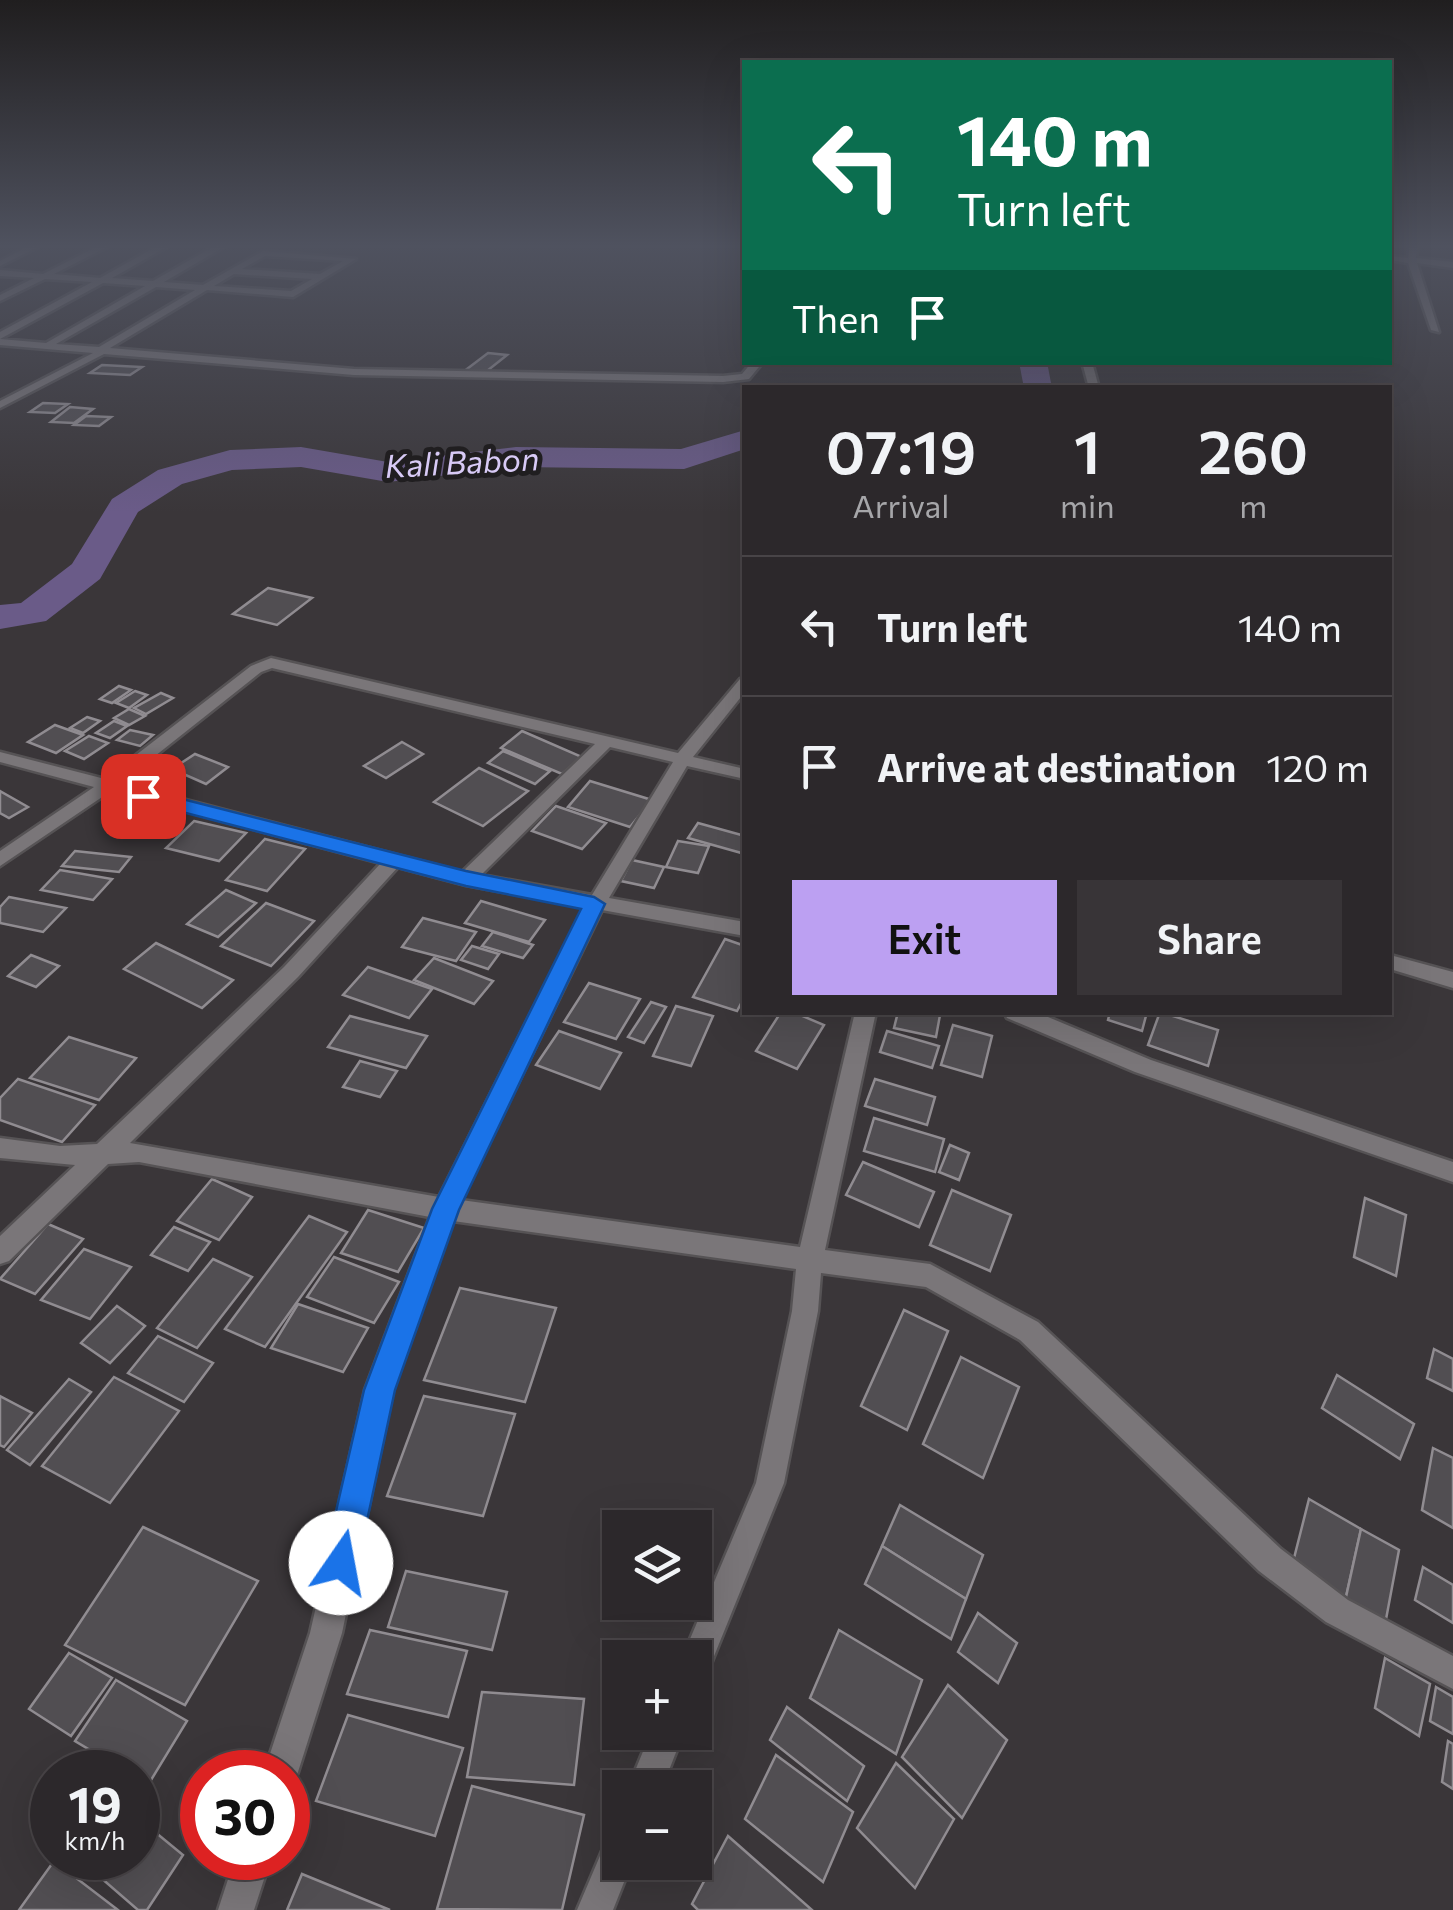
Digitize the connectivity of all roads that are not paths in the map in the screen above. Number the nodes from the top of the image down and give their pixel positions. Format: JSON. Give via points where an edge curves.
{"nodes":[{"id":1,"x":68,"y":333,"type":"edge"},
{"id":2,"x":130,"y":333,"type":"edge"},
{"id":3,"x":0,"y":339,"type":"edge"},
{"id":4,"x":51,"y":343,"type":"dead end"},
{"id":5,"x":102,"y":350,"type":"junction"},
{"id":6,"x":755,"y":365,"type":"edge"},
{"id":7,"x":0,"y":405,"type":"edge"},
{"id":8,"x":742,"y":686,"type":"edge"},
{"id":9,"x":608,"y":740,"type":"junction"},
{"id":10,"x":0,"y":757,"type":"edge"},
{"id":11,"x":684,"y":757,"type":"junction"},
{"id":12,"x":742,"y":773,"type":"edge"},
{"id":13,"x":108,"y":786,"type":"junction"},
{"id":14,"x":0,"y":860,"type":"edge"},
{"id":15,"x":394,"y":860,"type":"junction"},
{"id":16,"x":466,"y":879,"type":"junction"},
{"id":17,"x":594,"y":904,"type":"junction"},
{"id":18,"x":742,"y":929,"type":"edge"},
{"id":19,"x":1392,"y":963,"type":"edge"},
{"id":20,"x":1453,"y":980,"type":"edge"},
{"id":21,"x":865,"y":1015,"type":"edge"},
{"id":22,"x":1021,"y":1015,"type":"edge"},
{"id":23,"x":0,"y":1148,"type":"edge"},
{"id":24,"x":106,"y":1152,"type":"junction"},
{"id":25,"x":1453,"y":1172,"type":"edge"},
{"id":26,"x":446,"y":1209,"type":"junction"},
{"id":27,"x":0,"y":1253,"type":"edge"},
{"id":28,"x":810,"y":1259,"type":"junction"},
{"id":29,"x":705,"y":1640,"type":"edge"},
{"id":30,"x":1453,"y":1674,"type":"edge"},
{"id":31,"x":287,"y":1750,"type":"edge"},
{"id":32,"x":246,"y":1880,"type":"edge"},
{"id":33,"x":607,"y":1880,"type":"edge"},
{"id":34,"x":236,"y":1910,"type":"edge"},
{"id":35,"x":595,"y":1910,"type":"edge"}],
"edges":[{"from":1,"to":4,"type":"street"},
{"from":2,"to":5,"type":"street"},
{"from":3,"to":5,"type":"street"},
{"from":5,"to":6,"type":"street","via":[[354,372],[642,379],[740,378]]},
{"from":5,"to":7,"type":"street"},
{"from":8,"to":11,"type":"street"},
{"from":9,"to":11,"type":"street"},
{"from":9,"to":13,"type":"street","via":[[271,663]]},
{"from":9,"to":16,"type":"street"},
{"from":10,"to":13,"type":"street"},
{"from":11,"to":12,"type":"street"},
{"from":11,"to":17,"type":"street"},
{"from":13,"to":14,"type":"street"},
{"from":13,"to":15,"type":"street"},
{"from":15,"to":16,"type":"street"},
{"from":15,"to":24,"type":"street"},
{"from":16,"to":17,"type":"street"},
{"from":17,"to":18,"type":"street"},
{"from":17,"to":26,"type":"street"},
{"from":19,"to":20,"type":"street"},
{"from":21,"to":28,"type":"street"},
{"from":22,"to":25,"type":"street","via":[[1143,1066]]},
{"from":23,"to":24,"type":"street","via":[[60,1156]]},
{"from":24,"to":26,"type":"street","via":[[139,1152]]},
{"from":24,"to":27,"type":"street"},
{"from":26,"to":28,"type":"street"},
{"from":26,"to":31,"type":"street","via":[[379,1390],[326,1633]]},
{"from":28,"to":29,"type":"street","via":[[770,1483]]},
{"from":28,"to":30,"type":"street","via":[[930,1276],[1029,1331],[1270,1560],[1337,1611]]},
{"from":32,"to":34,"type":"street"},
{"from":33,"to":35,"type":"street"}]}
